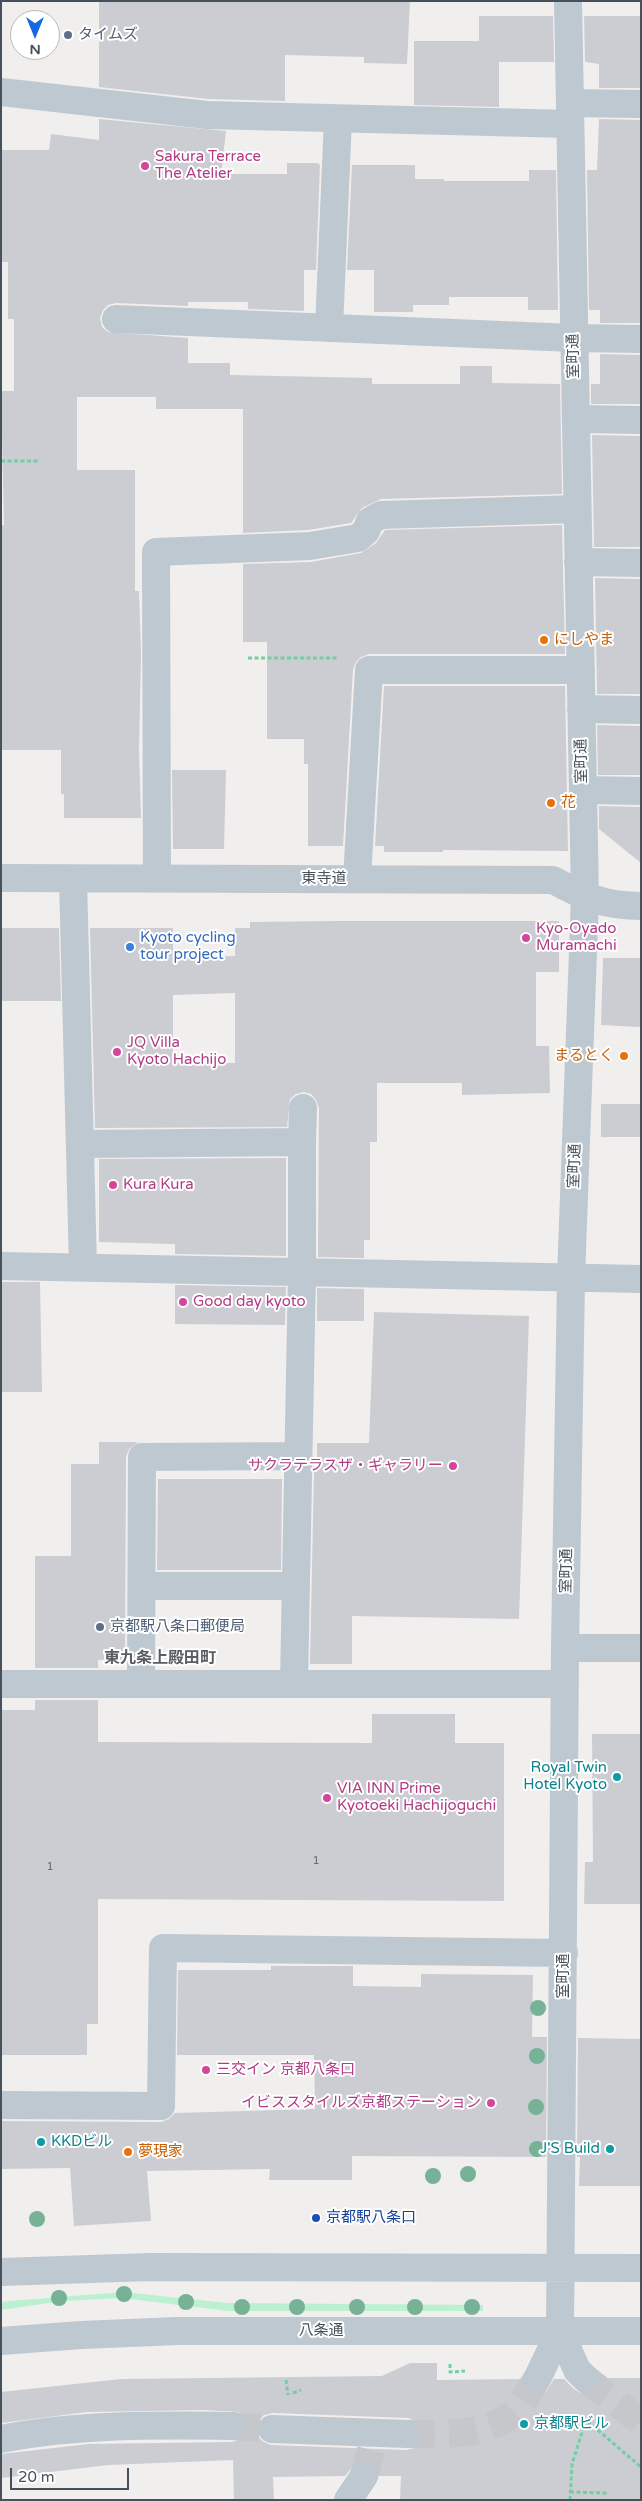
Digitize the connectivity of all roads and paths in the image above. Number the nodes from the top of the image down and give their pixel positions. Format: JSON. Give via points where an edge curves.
{"nodes":[{"id":1,"x":568,"y":1,"type":"edge"},
{"id":2,"x":1,"y":92,"type":"edge"},
{"id":3,"x":641,"y":104,"type":"edge"},
{"id":4,"x":570,"y":113,"type":"junction"},
{"id":5,"x":338,"y":119,"type":"junction"},
{"id":6,"x":116,"y":319,"type":"dead end"},
{"id":7,"x":329,"y":328,"type":"junction"},
{"id":8,"x":574,"y":338,"type":"junction"},
{"id":9,"x":641,"y":339,"type":"edge"},
{"id":10,"x":576,"y":419,"type":"junction"},
{"id":11,"x":641,"y":420,"type":"edge"},
{"id":12,"x":1,"y":461,"type":"edge"},
{"id":13,"x":40,"y":461,"type":"dead end"},
{"id":14,"x":577,"y":509,"type":"junction"},
{"id":15,"x":578,"y":562,"type":"junction"},
{"id":16,"x":641,"y":564,"type":"edge"},
{"id":17,"x":248,"y":658,"type":"dead end"},
{"id":18,"x":369,"y":670,"type":"junction"},
{"id":19,"x":581,"y":670,"type":"junction"},
{"id":20,"x":581,"y":709,"type":"junction"},
{"id":21,"x":641,"y":710,"type":"edge"},
{"id":22,"x":583,"y":790,"type":"junction"},
{"id":23,"x":641,"y":791,"type":"edge"},
{"id":24,"x":1,"y":878,"type":"edge"},
{"id":25,"x":73,"y":879,"type":"junction"},
{"id":26,"x":157,"y":879,"type":"junction"},
{"id":27,"x":357,"y":879,"type":"junction"},
{"id":28,"x":585,"y":897,"type":"junction"},
{"id":29,"x":641,"y":906,"type":"edge"},
{"id":30,"x":303,"y":1108,"type":"dead end"},
{"id":31,"x":302,"y":1142,"type":"junction"},
{"id":32,"x":80,"y":1144,"type":"junction"},
{"id":33,"x":1,"y":1266,"type":"edge"},
{"id":34,"x":83,"y":1267,"type":"junction"},
{"id":35,"x":302,"y":1272,"type":"junction"},
{"id":36,"x":571,"y":1277,"type":"junction"},
{"id":37,"x":641,"y":1279,"type":"edge"},
{"id":38,"x":298,"y":1456,"type":"junction"},
{"id":39,"x":142,"y":1586,"type":"junction"},
{"id":40,"x":296,"y":1586,"type":"junction"},
{"id":41,"x":565,"y":1648,"type":"junction"},
{"id":42,"x":641,"y":1648,"type":"edge"},
{"id":43,"x":294,"y":1683,"type":"junction"},
{"id":44,"x":1,"y":1684,"type":"edge"},
{"id":45,"x":141,"y":1684,"type":"junction"},
{"id":46,"x":565,"y":1684,"type":"junction"},
{"id":47,"x":564,"y":1952,"type":"junction"},
{"id":48,"x":1,"y":2105,"type":"edge"},
{"id":49,"x":562,"y":2268,"type":"junction"},
{"id":50,"x":641,"y":2268,"type":"edge"},
{"id":51,"x":1,"y":2272,"type":"edge"},
{"id":52,"x":560,"y":2331,"type":"junction"},
{"id":53,"x":641,"y":2331,"type":"edge"},
{"id":54,"x":1,"y":2341,"type":"edge"},
{"id":55,"x":450,"y":2360,"type":"dead end"},
{"id":56,"x":464,"y":2371,"type":"dead end"},
{"id":57,"x":586,"y":2378,"type":"tunnel mouth"},
{"id":58,"x":537,"y":2379,"type":"tunnel mouth"},
{"id":59,"x":286,"y":2380,"type":"dead end"},
{"id":60,"x":288,"y":2396,"type":"dead end"},
{"id":61,"x":232,"y":2426,"type":"tunnel mouth"},
{"id":62,"x":272,"y":2429,"type":"tunnel mouth"},
{"id":63,"x":1,"y":2439,"type":"edge"},
{"id":64,"x":388,"y":2439,"type":"tunnel mouth"},
{"id":65,"x":641,"y":2467,"type":"edge"},
{"id":66,"x":364,"y":2476,"type":"tunnel mouth"},
{"id":67,"x":570,"y":2492,"type":"junction"},
{"id":68,"x":607,"y":2493,"type":"dead end"},
{"id":69,"x":348,"y":2500,"type":"edge"},
{"id":70,"x":570,"y":2500,"type":"edge"}],
"edges":[{"from":1,"to":4,"type":"street","name":"室町通"},
{"from":2,"to":5,"type":"street","via":[[207,115]]},
{"from":3,"to":4,"type":"street"},
{"from":4,"to":5,"type":"street"},
{"from":4,"to":8,"type":"street","name":"室町通"},
{"from":5,"to":7,"type":"street"},
{"from":6,"to":7,"type":"street"},
{"from":7,"to":8,"type":"street"},
{"from":8,"to":9,"type":"street"},
{"from":8,"to":10,"type":"street","name":"室町通"},
{"from":10,"to":11,"type":"street"},
{"from":10,"to":14,"type":"street","name":"室町通"},
{"from":12,"to":13,"type":"path"},
{"from":14,"to":15,"type":"street","name":"室町通"},
{"from":14,"to":26,"type":"street","via":[[381,515],[370,520],[366,531],[358,538],[310,546],[156,552]]},
{"from":15,"to":16,"type":"street"},
{"from":15,"to":19,"type":"street","name":"室町通"},
{"from":17,"to":18,"type":"path","via":[[369,658]]},
{"from":18,"to":19,"type":"street"},
{"from":18,"to":27,"type":"street"},
{"from":19,"to":20,"type":"street","name":"室町通"},
{"from":20,"to":21,"type":"street"},
{"from":20,"to":22,"type":"street","name":"室町通"},
{"from":22,"to":23,"type":"street"},
{"from":22,"to":28,"type":"street","name":"室町通"},
{"from":24,"to":25,"type":"street","name":"東寺道"},
{"from":25,"to":26,"type":"street","name":"東寺道"},
{"from":25,"to":32,"type":"street"},
{"from":26,"to":27,"type":"street","name":"東寺道"},
{"from":27,"to":28,"type":"street","name":"東寺道","via":[[553,880]]},
{"from":28,"to":29,"type":"street","name":"東寺道","via":[[618,906]]},
{"from":28,"to":36,"type":"street","name":"室町通"},
{"from":30,"to":31,"type":"street"},
{"from":31,"to":32,"type":"street"},
{"from":31,"to":35,"type":"street"},
{"from":32,"to":34,"type":"street"},
{"from":33,"to":34,"type":"street"},
{"from":34,"to":35,"type":"street"},
{"from":35,"to":36,"type":"street"},
{"from":35,"to":38,"type":"street"},
{"from":36,"to":37,"type":"street"},
{"from":36,"to":41,"type":"street","name":"室町通"},
{"from":38,"to":39,"type":"street","via":[[142,1457]]},
{"from":38,"to":40,"type":"street"},
{"from":39,"to":40,"type":"street"},
{"from":39,"to":45,"type":"street"},
{"from":40,"to":43,"type":"street"},
{"from":41,"to":42,"type":"street"},
{"from":41,"to":46,"type":"street","name":"室町通"},
{"from":43,"to":45,"type":"street"},
{"from":43,"to":46,"type":"street"},
{"from":44,"to":45,"type":"street"},
{"from":46,"to":47,"type":"street","name":"室町通"},
{"from":47,"to":48,"type":"street","via":[[163,1948],[161,2106]]},
{"from":47,"to":49,"type":"street","name":"室町通"},
{"from":49,"to":50,"type":"street"},
{"from":49,"to":51,"type":"street","via":[[150,2267]]},
{"from":49,"to":52,"type":"street","name":"室町通"},
{"from":52,"to":53,"type":"street","name":"八条通"},
{"from":52,"to":54,"type":"street","name":"八条通","via":[[177,2331]]},
{"from":52,"to":57,"type":"street","via":[[577,2370]]},
{"from":52,"to":58,"type":"street"},
{"from":55,"to":56,"type":"path","via":[[450,2372]]},
{"from":59,"to":60,"type":"path"},
{"from":61,"to":63,"type":"street","via":[[155,2425],[82,2429]]},
{"from":62,"to":64,"type":"street"},
{"from":65,"to":67,"type":"path","via":[[586,2420],[572,2464]]},
{"from":66,"to":69,"type":"street"},
{"from":67,"to":68,"type":"path"},
{"from":67,"to":70,"type":"path"}]}
